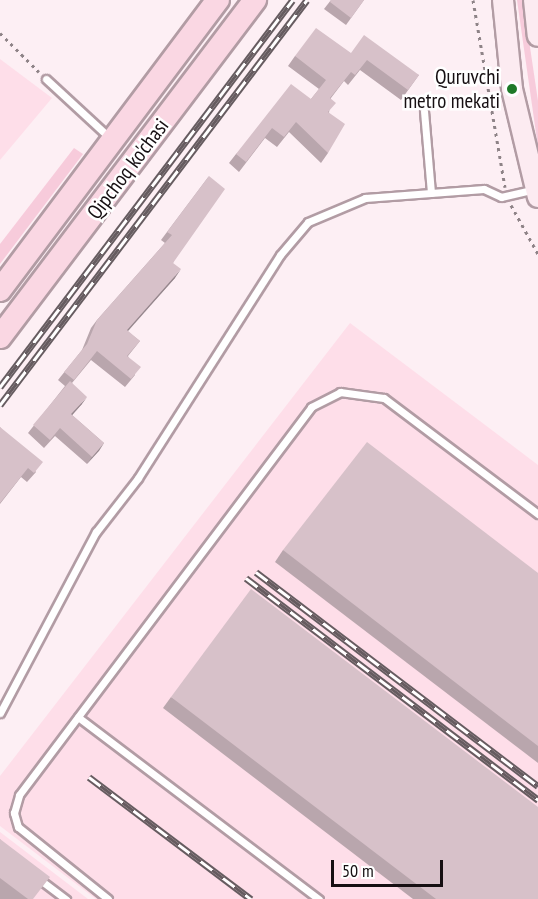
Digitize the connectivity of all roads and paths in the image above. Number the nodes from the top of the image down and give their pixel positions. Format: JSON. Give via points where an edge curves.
{"nodes":[{"id":1,"x":218,"y":0,"type":"edge"},
{"id":2,"x":255,"y":0,"type":"edge"},
{"id":3,"x":473,"y":0,"type":"edge"},
{"id":4,"x":502,"y":0,"type":"edge"},
{"id":5,"x":534,"y":0,"type":"edge"},
{"id":6,"x":0,"y":33,"type":"edge"},
{"id":7,"x":538,"y":36,"type":"edge"},
{"id":8,"x":46,"y":79,"type":"joint"},
{"id":9,"x":423,"y":111,"type":"dead end"},
{"id":10,"x":113,"y":140,"type":"junction"},
{"id":11,"x":431,"y":193,"type":"junction"},
{"id":12,"x":536,"y":193,"type":"edge"},
{"id":13,"x":507,"y":195,"type":"junction"},
{"id":14,"x":538,"y":254,"type":"edge"},
{"id":15,"x":0,"y":290,"type":"edge"},
{"id":16,"x":0,"y":337,"type":"edge"},
{"id":17,"x":538,"y":514,"type":"edge"},
{"id":18,"x":0,"y":713,"type":"edge"},
{"id":19,"x":78,"y":717,"type":"junction"},
{"id":20,"x":28,"y":870,"type":"edge"},
{"id":21,"x":66,"y":899,"type":"edge"},
{"id":22,"x":108,"y":899,"type":"edge"},
{"id":23,"x":319,"y":899,"type":"edge"}],
"edges":[{"from":1,"to":10,"type":"main road","name":"Qipchoq ko'chasi"},
{"from":2,"to":16,"type":"main road","name":"Qipchoq ko'chasi"},
{"from":3,"to":13,"type":"path"},
{"from":4,"to":12,"type":"street","via":[[512,89]]},
{"from":5,"to":7,"type":"street"},
{"from":6,"to":8,"type":"path"},
{"from":8,"to":10,"type":"lane"},
{"from":9,"to":11,"type":"lane"},
{"from":10,"to":15,"type":"main road","name":"Qipchoq ko'chasi"},
{"from":11,"to":13,"type":"lane","via":[[484,189]]},
{"from":11,"to":18,"type":"lane","via":[[365,198],[334,206],[308,222],[280,255],[138,478],[96,532]]},
{"from":12,"to":13,"type":"lane"},
{"from":13,"to":14,"type":"path"},
{"from":17,"to":19,"type":"lane","via":[[384,398],[340,392],[311,407]]},
{"from":19,"to":22,"type":"lane","via":[[19,795],[14,813],[32,841]]},
{"from":19,"to":23,"type":"lane"},
{"from":20,"to":21,"type":"lane"}]}
